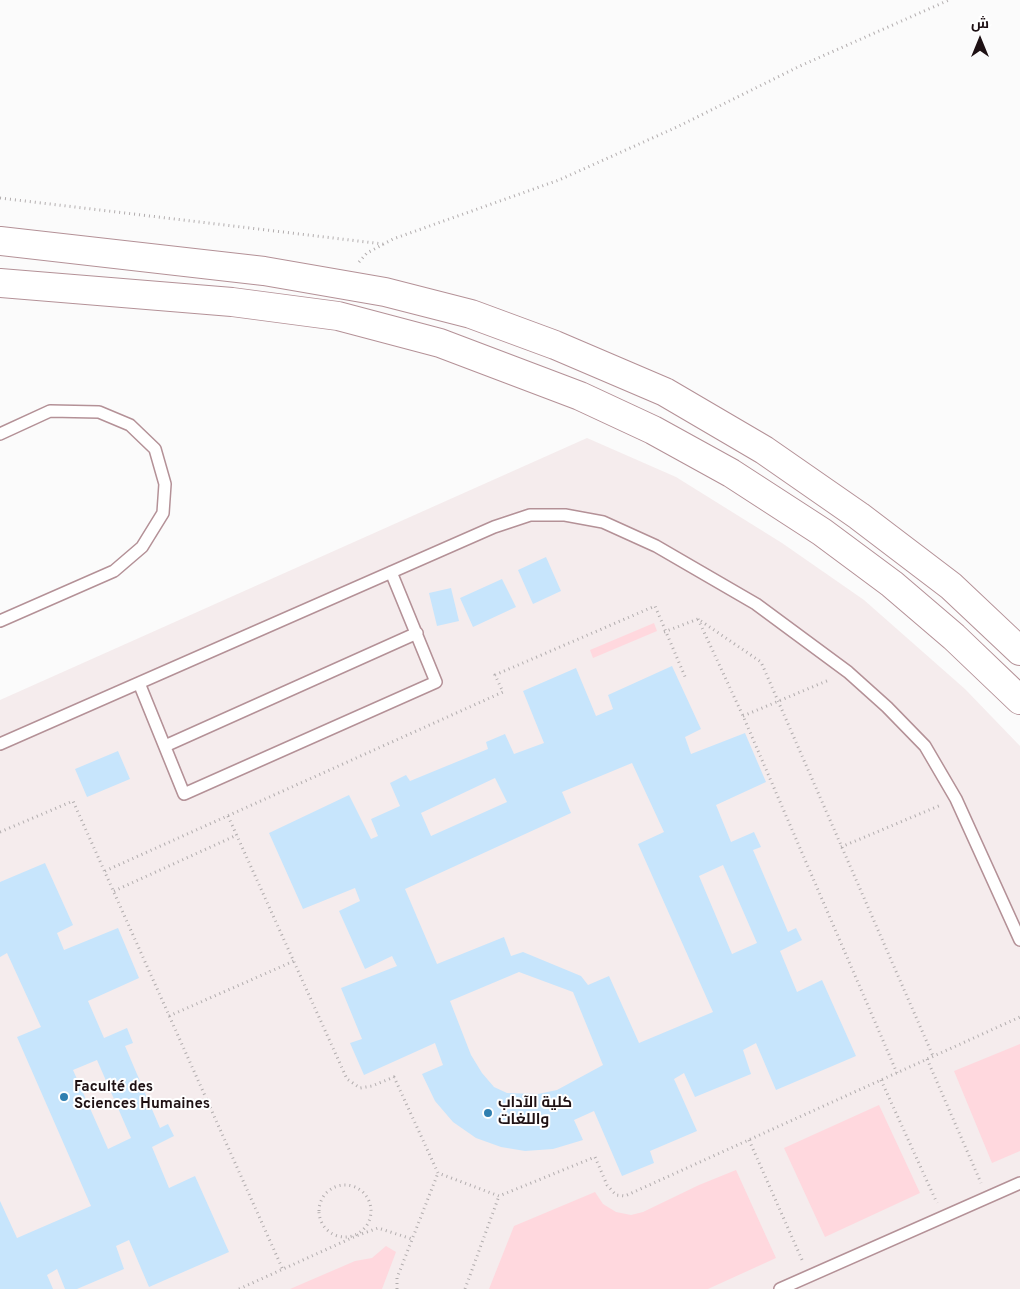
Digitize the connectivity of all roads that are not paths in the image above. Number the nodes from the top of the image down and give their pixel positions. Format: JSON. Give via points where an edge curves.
{"nodes":[{"id":1,"x":0,"y":241,"type":"edge"},
{"id":2,"x":0,"y":283,"type":"edge"},
{"id":3,"x":0,"y":434,"type":"edge"},
{"id":4,"x":391,"y":572,"type":"junction"},
{"id":5,"x":0,"y":621,"type":"edge"},
{"id":6,"x":417,"y":633,"type":"junction"},
{"id":7,"x":1020,"y":651,"type":"edge"},
{"id":8,"x":139,"y":683,"type":"junction"},
{"id":9,"x":1020,"y":700,"type":"edge"},
{"id":10,"x":0,"y":744,"type":"edge"},
{"id":11,"x":164,"y":746,"type":"junction"},
{"id":12,"x":1020,"y":940,"type":"edge"},
{"id":13,"x":1020,"y":1183,"type":"edge"},
{"id":14,"x":780,"y":1289,"type":"edge"}],
"edges":[{"from":1,"to":7,"type":"highway","via":[[264,271],[385,292],[471,314],[555,345],[665,392],[764,450],[951,586]]},
{"from":2,"to":9,"type":"highway","via":[[232,302],[338,316],[440,343],[548,383],[653,430],[731,473],[822,532],[892,584]]},
{"from":3,"to":5,"type":"lane","via":[[50,411],[99,412],[130,425],[155,449],[166,484],[163,513],[142,546],[114,572]]},
{"from":4,"to":6,"type":"lane"},
{"from":4,"to":8,"type":"lane"},
{"from":4,"to":12,"type":"lane","via":[[494,527],[530,515],[565,515],[602,522],[656,546],[756,604],[848,672],[925,746],[956,799]]},
{"from":6,"to":11,"type":"lane"},
{"from":6,"to":11,"type":"lane","via":[[436,682],[184,794]]},
{"from":8,"to":10,"type":"lane"},
{"from":8,"to":11,"type":"lane"},
{"from":13,"to":14,"type":"lane"}]}
